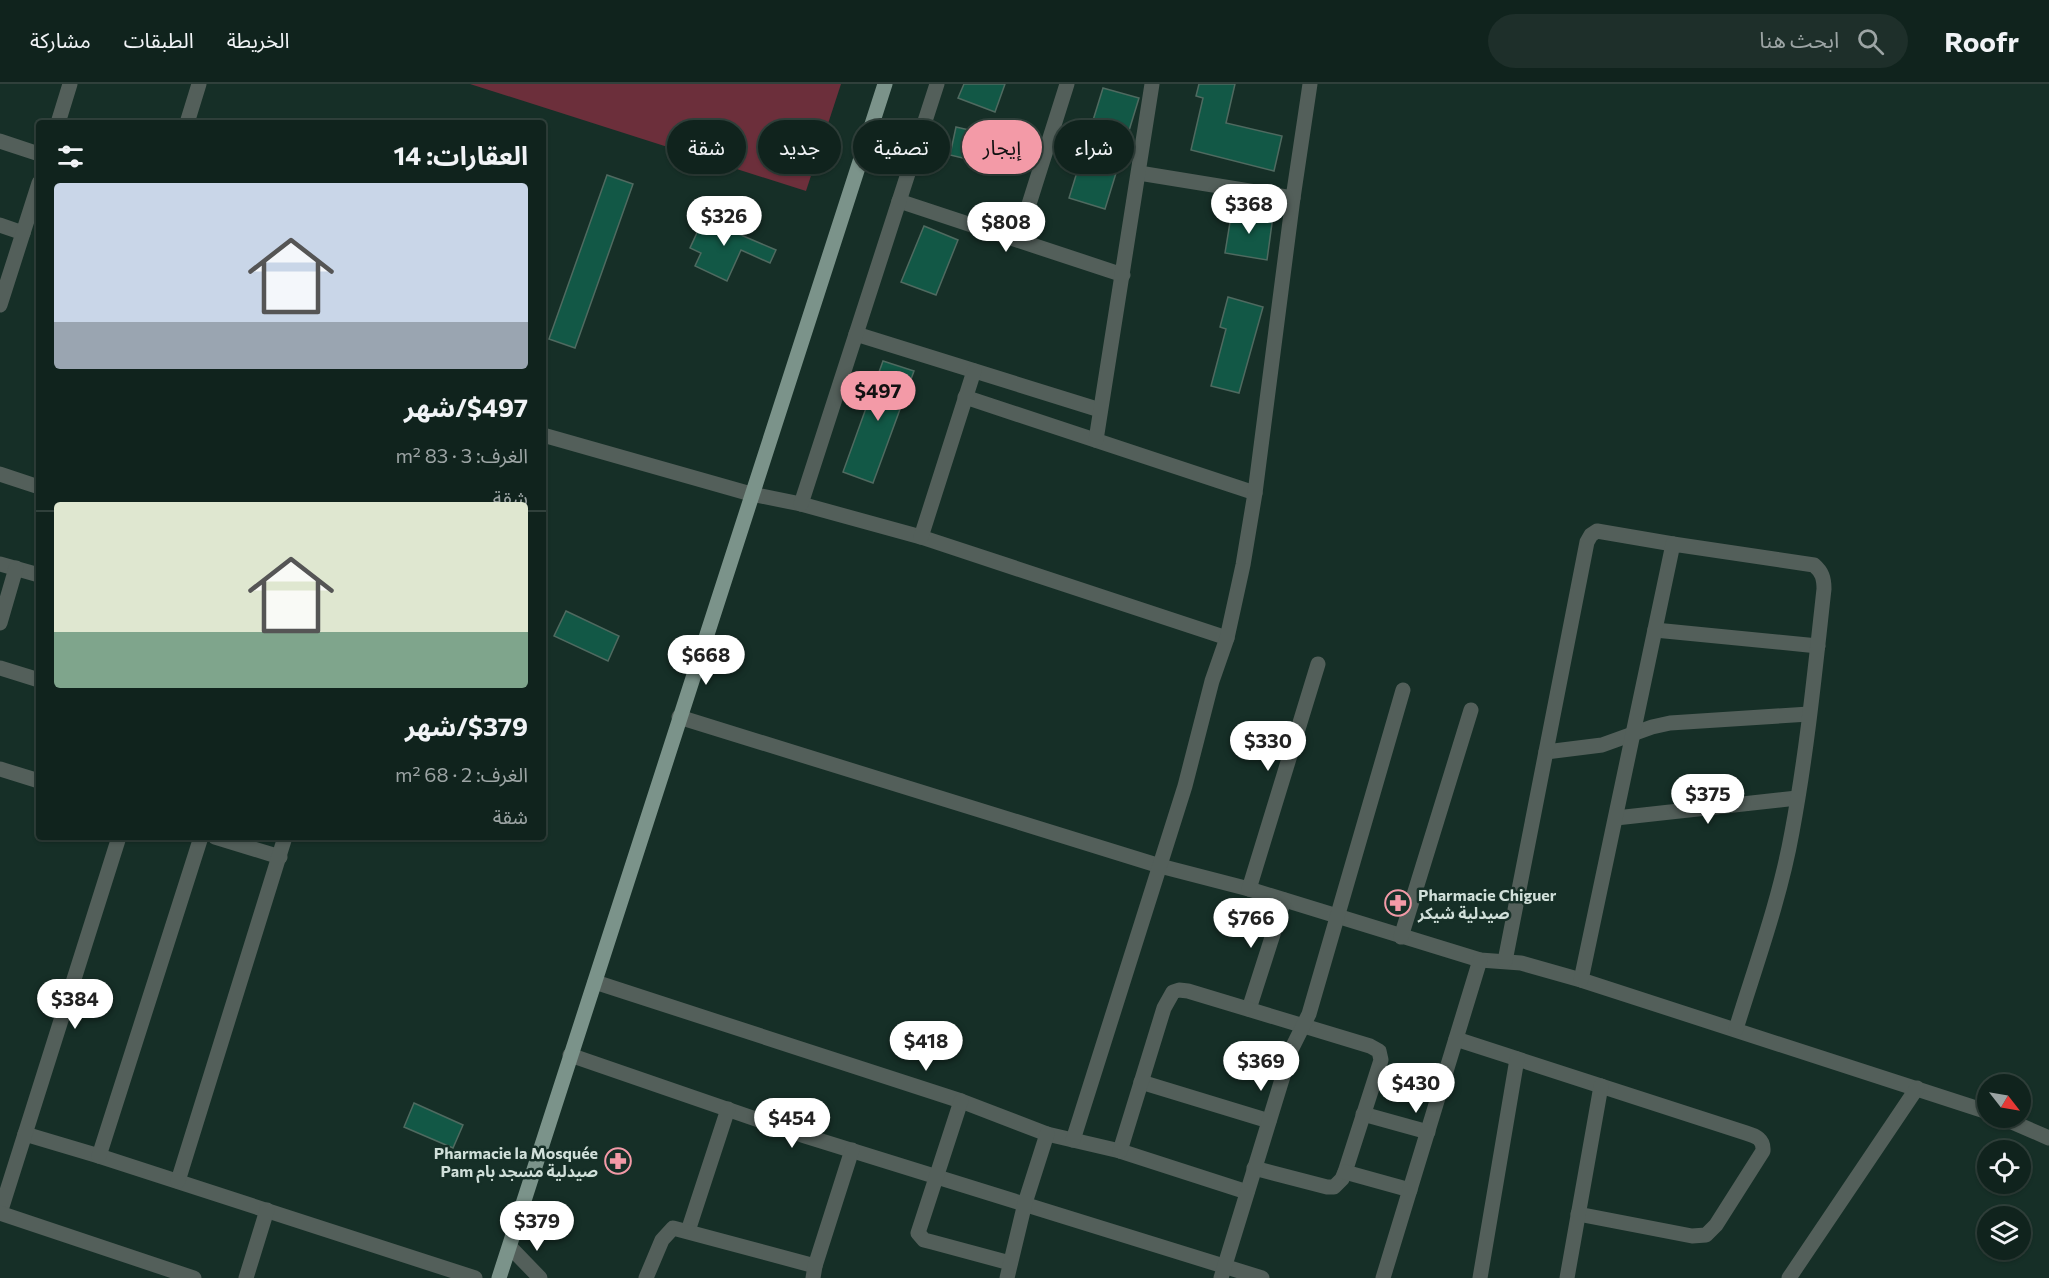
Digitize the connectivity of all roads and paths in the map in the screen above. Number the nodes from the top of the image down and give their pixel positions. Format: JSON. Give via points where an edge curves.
{"nodes":[{"id":1,"x":70,"y":84,"type":"edge"},
{"id":2,"x":199,"y":84,"type":"edge"},
{"id":3,"x":885,"y":84,"type":"edge"},
{"id":4,"x":937,"y":84,"type":"edge"},
{"id":5,"x":1066,"y":84,"type":"edge"},
{"id":6,"x":1152,"y":84,"type":"edge"},
{"id":7,"x":1310,"y":84,"type":"edge"},
{"id":8,"x":59,"y":120,"type":"edge"},
{"id":9,"x":188,"y":120,"type":"edge"},
{"id":10,"x":0,"y":141,"type":"edge"},
{"id":11,"x":36,"y":153,"type":"edge"},
{"id":12,"x":1139,"y":173,"type":"junction"},
{"id":13,"x":36,"y":194,"type":"edge"},
{"id":14,"x":1293,"y":198,"type":"junction"},
{"id":15,"x":900,"y":201,"type":"junction"},
{"id":16,"x":0,"y":225,"type":"edge"},
{"id":17,"x":23,"y":233,"type":"junction"},
{"id":18,"x":1018,"y":239,"type":"junction"},
{"id":19,"x":1123,"y":275,"type":"junction"},
{"id":20,"x":0,"y":305,"type":"edge"},
{"id":21,"x":856,"y":334,"type":"junction"},
{"id":22,"x":974,"y":371,"type":"junction"},
{"id":23,"x":966,"y":397,"type":"junction"},
{"id":24,"x":1100,"y":411,"type":"junction"},
{"id":25,"x":546,"y":436,"type":"edge"},
{"id":26,"x":1096,"y":440,"type":"junction"},
{"id":27,"x":0,"y":474,"type":"edge"},
{"id":28,"x":36,"y":486,"type":"edge"},
{"id":29,"x":1255,"y":493,"type":"junction"},
{"id":30,"x":751,"y":494,"type":"junction"},
{"id":31,"x":801,"y":504,"type":"junction"},
{"id":32,"x":921,"y":537,"type":"junction"},
{"id":33,"x":1673,"y":544,"type":"junction"},
{"id":34,"x":0,"y":564,"type":"edge"},
{"id":35,"x":16,"y":568,"type":"junction"},
{"id":36,"x":36,"y":574,"type":"edge"},
{"id":37,"x":0,"y":623,"type":"edge"},
{"id":38,"x":1655,"y":630,"type":"junction"},
{"id":39,"x":1227,"y":638,"type":"junction"},
{"id":40,"x":1818,"y":646,"type":"junction"},
{"id":41,"x":1318,"y":664,"type":"dead end"},
{"id":42,"x":0,"y":668,"type":"edge"},
{"id":43,"x":36,"y":679,"type":"edge"},
{"id":44,"x":1403,"y":690,"type":"dead end"},
{"id":45,"x":1471,"y":710,"type":"dead end"},
{"id":46,"x":1809,"y":714,"type":"junction"},
{"id":47,"x":679,"y":717,"type":"junction"},
{"id":48,"x":1635,"y":734,"type":"junction"},
{"id":49,"x":1546,"y":752,"type":"junction"},
{"id":50,"x":0,"y":769,"type":"edge"},
{"id":51,"x":36,"y":780,"type":"edge"},
{"id":52,"x":1797,"y":798,"type":"junction"},
{"id":53,"x":1616,"y":818,"type":"junction"},
{"id":54,"x":117,"y":840,"type":"edge"},
{"id":55,"x":200,"y":840,"type":"edge"},
{"id":56,"x":225,"y":840,"type":"edge"},
{"id":57,"x":284,"y":840,"type":"edge"},
{"id":58,"x":280,"y":857,"type":"junction"},
{"id":59,"x":1160,"y":866,"type":"junction"},
{"id":60,"x":1249,"y":889,"type":"junction"},
{"id":61,"x":1284,"y":900,"type":"junction"},
{"id":62,"x":1338,"y":918,"type":"junction"},
{"id":63,"x":1401,"y":937,"type":"junction"},
{"id":64,"x":1480,"y":960,"type":"junction"},
{"id":65,"x":1504,"y":961,"type":"junction"},
{"id":66,"x":1581,"y":980,"type":"junction"},
{"id":67,"x":595,"y":982,"type":"junction"},
{"id":68,"x":1249,"y":1009,"type":"junction"},
{"id":69,"x":1304,"y":1027,"type":"junction"},
{"id":70,"x":1736,"y":1029,"type":"junction"},
{"id":71,"x":1456,"y":1039,"type":"junction"},
{"id":72,"x":570,"y":1055,"type":"junction"},
{"id":73,"x":1517,"y":1059,"type":"junction"},
{"id":74,"x":1141,"y":1082,"type":"junction"},
{"id":75,"x":1601,"y":1086,"type":"junction"},
{"id":76,"x":1917,"y":1088,"type":"junction"},
{"id":77,"x":961,"y":1101,"type":"junction"},
{"id":78,"x":1977,"y":1108,"type":"edge"},
{"id":79,"x":728,"y":1109,"type":"junction"},
{"id":80,"x":1364,"y":1114,"type":"junction"},
{"id":81,"x":1269,"y":1121,"type":"junction"},
{"id":82,"x":2026,"y":1128,"type":"edge"},
{"id":83,"x":1428,"y":1132,"type":"junction"},
{"id":84,"x":25,"y":1134,"type":"junction"},
{"id":85,"x":1047,"y":1134,"type":"junction"},
{"id":86,"x":2049,"y":1138,"type":"edge"},
{"id":87,"x":1073,"y":1140,"type":"junction"},
{"id":88,"x":852,"y":1150,"type":"junction"},
{"id":89,"x":1120,"y":1151,"type":"junction"},
{"id":90,"x":99,"y":1156,"type":"junction"},
{"id":91,"x":1254,"y":1168,"type":"junction"},
{"id":92,"x":1345,"y":1172,"type":"junction"},
{"id":93,"x":936,"y":1175,"type":"junction"},
{"id":94,"x":178,"y":1181,"type":"junction"},
{"id":95,"x":1410,"y":1190,"type":"junction"},
{"id":96,"x":1247,"y":1192,"type":"junction"},
{"id":97,"x":1026,"y":1203,"type":"junction"},
{"id":98,"x":267,"y":1210,"type":"junction"},
{"id":99,"x":0,"y":1213,"type":"edge"},
{"id":100,"x":1578,"y":1214,"type":"junction"},
{"id":101,"x":688,"y":1231,"type":"junction"},
{"id":102,"x":510,"y":1247,"type":"junction"},
{"id":103,"x":1008,"y":1271,"type":"edge"},
{"id":104,"x":814,"y":1272,"type":"edge"},
{"id":105,"x":1222,"y":1272,"type":"edge"},
{"id":106,"x":194,"y":1278,"type":"edge"},
{"id":107,"x":246,"y":1278,"type":"edge"},
{"id":108,"x":475,"y":1278,"type":"edge"},
{"id":109,"x":500,"y":1278,"type":"edge"},
{"id":110,"x":540,"y":1278,"type":"edge"},
{"id":111,"x":645,"y":1278,"type":"edge"},
{"id":112,"x":1262,"y":1278,"type":"edge"},
{"id":113,"x":1383,"y":1278,"type":"edge"},
{"id":114,"x":1480,"y":1278,"type":"edge"},
{"id":115,"x":1567,"y":1278,"type":"edge"},
{"id":116,"x":1789,"y":1278,"type":"edge"}],
"edges":[{"from":1,"to":8,"type":"street"},
{"from":2,"to":9,"type":"street"},
{"from":3,"to":30,"type":"main road"},
{"from":4,"to":15,"type":"street"},
{"from":5,"to":18,"type":"street"},
{"from":6,"to":12,"type":"street"},
{"from":7,"to":14,"type":"street"},
{"from":10,"to":11,"type":"street"},
{"from":12,"to":14,"type":"street"},
{"from":12,"to":19,"type":"street"},
{"from":13,"to":17,"type":"street"},
{"from":14,"to":29,"type":"street"},
{"from":15,"to":18,"type":"street"},
{"from":15,"to":21,"type":"street"},
{"from":16,"to":17,"type":"street"},
{"from":17,"to":20,"type":"street"},
{"from":18,"to":19,"type":"street"},
{"from":19,"to":24,"type":"street"},
{"from":21,"to":22,"type":"street"},
{"from":21,"to":31,"type":"street"},
{"from":22,"to":23,"type":"street"},
{"from":22,"to":24,"type":"street"},
{"from":23,"to":26,"type":"street"},
{"from":23,"to":32,"type":"street"},
{"from":24,"to":26,"type":"street"},
{"from":25,"to":30,"type":"street"},
{"from":26,"to":29,"type":"street"},
{"from":27,"to":28,"type":"street"},
{"from":29,"to":39,"type":"street"},
{"from":30,"to":31,"type":"street"},
{"from":30,"to":47,"type":"main road"},
{"from":31,"to":32,"type":"street"},
{"from":32,"to":39,"type":"street"},
{"from":33,"to":38,"type":"street"},
{"from":33,"to":40,"type":"street","via":[[1805,562],[1820,570],[1824,589]]},
{"from":33,"to":49,"type":"street","via":[[1597,531],[1591,535]]},
{"from":34,"to":35,"type":"street"},
{"from":35,"to":36,"type":"street"},
{"from":35,"to":37,"type":"street"},
{"from":38,"to":40,"type":"street"},
{"from":38,"to":48,"type":"street"},
{"from":39,"to":59,"type":"street"},
{"from":40,"to":46,"type":"street"},
{"from":41,"to":60,"type":"street"},
{"from":42,"to":43,"type":"street"},
{"from":44,"to":62,"type":"street"},
{"from":45,"to":63,"type":"street"},
{"from":46,"to":48,"type":"street","via":[[1670,723]]},
{"from":46,"to":52,"type":"street"},
{"from":47,"to":59,"type":"street"},
{"from":47,"to":67,"type":"main road"},
{"from":48,"to":49,"type":"street","via":[[1602,745]]},
{"from":48,"to":53,"type":"street"},
{"from":49,"to":65,"type":"street"},
{"from":50,"to":51,"type":"street"},
{"from":52,"to":53,"type":"street"},
{"from":52,"to":70,"type":"street","via":[[1778,892]]},
{"from":53,"to":66,"type":"street"},
{"from":54,"to":84,"type":"street"},
{"from":55,"to":90,"type":"street"},
{"from":56,"to":58,"type":"street"},
{"from":57,"to":58,"type":"street"},
{"from":58,"to":94,"type":"street"},
{"from":59,"to":60,"type":"street"},
{"from":59,"to":87,"type":"street"},
{"from":60,"to":61,"type":"street"},
{"from":61,"to":62,"type":"street"},
{"from":61,"to":68,"type":"street"},
{"from":62,"to":63,"type":"street"},
{"from":62,"to":69,"type":"street"},
{"from":63,"to":64,"type":"street"},
{"from":64,"to":65,"type":"street"},
{"from":64,"to":71,"type":"street"},
{"from":65,"to":66,"type":"street"},
{"from":66,"to":70,"type":"street"},
{"from":67,"to":72,"type":"main road"},
{"from":67,"to":77,"type":"street"},
{"from":68,"to":69,"type":"street"},
{"from":68,"to":74,"type":"street","via":[[1188,991],[1173,992],[1164,1008]]},
{"from":69,"to":80,"type":"street","via":[[1379,1052],[1381,1060]]},
{"from":69,"to":81,"type":"street","via":[[1291,1050]]},
{"from":70,"to":76,"type":"street"},
{"from":71,"to":73,"type":"street"},
{"from":71,"to":83,"type":"street"},
{"from":72,"to":79,"type":"street"},
{"from":72,"to":102,"type":"main road"},
{"from":73,"to":75,"type":"street"},
{"from":73,"to":114,"type":"street"},
{"from":74,"to":81,"type":"street"},
{"from":74,"to":89,"type":"street"},
{"from":75,"to":100,"type":"street"},
{"from":75,"to":100,"type":"street","via":[[1755,1136],[1764,1145],[1763,1151],[1706,1235],[1692,1236]]},
{"from":76,"to":78,"type":"street"},
{"from":76,"to":116,"type":"street"},
{"from":77,"to":85,"type":"street"},
{"from":77,"to":93,"type":"street"},
{"from":79,"to":88,"type":"street"},
{"from":79,"to":101,"type":"street"},
{"from":80,"to":83,"type":"street"},
{"from":80,"to":92,"type":"street"},
{"from":81,"to":91,"type":"street"},
{"from":82,"to":86,"type":"street"},
{"from":83,"to":95,"type":"street"},
{"from":84,"to":90,"type":"street"},
{"from":84,"to":99,"type":"street"},
{"from":85,"to":87,"type":"street"},
{"from":85,"to":97,"type":"street"},
{"from":87,"to":89,"type":"street"},
{"from":88,"to":93,"type":"street"},
{"from":88,"to":104,"type":"street"},
{"from":89,"to":96,"type":"street"},
{"from":90,"to":94,"type":"street"},
{"from":91,"to":92,"type":"street","via":[[1334,1187]]},
{"from":91,"to":96,"type":"street"},
{"from":92,"to":95,"type":"street"},
{"from":93,"to":97,"type":"street"},
{"from":93,"to":103,"type":"street","via":[[919,1226],[920,1237]]},
{"from":94,"to":98,"type":"street"},
{"from":95,"to":113,"type":"street"},
{"from":96,"to":105,"type":"street"},
{"from":97,"to":103,"type":"street"},
{"from":97,"to":105,"type":"street"},
{"from":98,"to":107,"type":"street"},
{"from":98,"to":108,"type":"street"},
{"from":99,"to":106,"type":"street"},
{"from":100,"to":115,"type":"street"},
{"from":101,"to":104,"type":"street"},
{"from":101,"to":111,"type":"street","via":[[673,1228],[667,1234]]},
{"from":102,"to":109,"type":"main road"},
{"from":102,"to":110,"type":"street"},
{"from":105,"to":112,"type":"street"}]}
